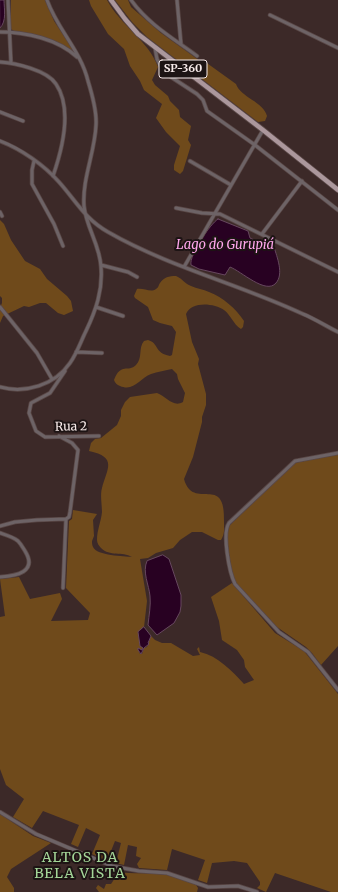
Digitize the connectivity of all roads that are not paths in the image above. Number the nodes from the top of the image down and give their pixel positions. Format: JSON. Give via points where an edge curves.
{"nodes":[{"id":1,"x":8,"y":0,"type":"edge"},
{"id":2,"x":47,"y":0,"type":"edge"},
{"id":3,"x":111,"y":0,"type":"edge"},
{"id":4,"x":131,"y":0,"type":"edge"},
{"id":5,"x":177,"y":0,"type":"edge"},
{"id":6,"x":270,"y":15,"type":"dead end"},
{"id":7,"x":0,"y":32,"type":"edge"},
{"id":8,"x":10,"y":32,"type":"junction"},
{"id":9,"x":181,"y":44,"type":"junction"},
{"id":10,"x":155,"y":48,"type":"junction"},
{"id":11,"x":338,"y":48,"type":"edge"},
{"id":12,"x":197,"y":56,"type":"dead end"},
{"id":13,"x":80,"y":60,"type":"junction"},
{"id":14,"x":0,"y":62,"type":"edge"},
{"id":15,"x":11,"y":63,"type":"junction"},
{"id":16,"x":0,"y":112,"type":"edge"},
{"id":17,"x":23,"y":121,"type":"dead end"},
{"id":18,"x":263,"y":130,"type":"junction"},
{"id":19,"x":0,"y":141,"type":"edge"},
{"id":20,"x":255,"y":145,"type":"junction"},
{"id":21,"x":34,"y":161,"type":"junction"},
{"id":22,"x":190,"y":161,"type":"dead end"},
{"id":23,"x":53,"y":176,"type":"junction"},
{"id":24,"x":302,"y":181,"type":"junction"},
{"id":25,"x":231,"y":185,"type":"junction"},
{"id":26,"x":338,"y":190,"type":"edge"},
{"id":27,"x":176,"y":208,"type":"dead end"},
{"id":28,"x":338,"y":210,"type":"edge"},
{"id":29,"x":0,"y":212,"type":"edge"},
{"id":30,"x":214,"y":214,"type":"junction"},
{"id":31,"x":86,"y":215,"type":"junction"},
{"id":32,"x":2,"y":216,"type":"dead end"},
{"id":33,"x":262,"y":234,"type":"junction"},
{"id":34,"x":63,"y":246,"type":"dead end"},
{"id":35,"x":102,"y":265,"type":"junction"},
{"id":36,"x":184,"y":267,"type":"junction"},
{"id":37,"x":338,"y":272,"type":"edge"},
{"id":38,"x":137,"y":277,"type":"dead end"},
{"id":39,"x":0,"y":307,"type":"edge"},
{"id":40,"x":96,"y":307,"type":"junction"},
{"id":41,"x":123,"y":316,"type":"dead end"},
{"id":42,"x":338,"y":332,"type":"edge"},
{"id":43,"x":76,"y":352,"type":"junction"},
{"id":44,"x":102,"y":353,"type":"dead end"},
{"id":45,"x":70,"y":364,"type":"junction"},
{"id":46,"x":52,"y":379,"type":"junction"},
{"id":47,"x":0,"y":387,"type":"edge"},
{"id":48,"x":59,"y":436,"type":"junction"},
{"id":49,"x":99,"y":436,"type":"dead end"},
{"id":50,"x":338,"y":453,"type":"edge"},
{"id":51,"x":66,"y":519,"type":"junction"},
{"id":52,"x":0,"y":526,"type":"edge"},
{"id":53,"x":0,"y":533,"type":"edge"},
{"id":54,"x":0,"y":577,"type":"edge"},
{"id":55,"x":64,"y":588,"type":"dead end"},
{"id":56,"x":338,"y":690,"type":"edge"},
{"id":57,"x":0,"y":812,"type":"edge"},
{"id":58,"x":254,"y":891,"type":"edge"}],
"edges":[{"from":1,"to":8,"type":"street"},
{"from":2,"to":13,"type":"street"},
{"from":3,"to":10,"type":"main road","number":"SP-360","via":[[130,26]]},
{"from":4,"to":9,"type":"street","via":[[150,21]]},
{"from":5,"to":9,"type":"street"},
{"from":6,"to":11,"type":"street"},
{"from":7,"to":8,"type":"street"},
{"from":8,"to":13,"type":"street","via":[[55,43]]},
{"from":8,"to":15,"type":"street"},
{"from":9,"to":12,"type":"street"},
{"from":10,"to":18,"type":"main road","number":"SP-360"},
{"from":10,"to":20,"type":"street","via":[[160,65],[171,77],[197,94],[203,100],[207,111]]},
{"from":13,"to":31,"type":"street","via":[[88,81],[96,123],[86,185]]},
{"from":14,"to":15,"type":"street"},
{"from":15,"to":23,"type":"street","via":[[47,75],[56,83],[59,90],[66,119]]},
{"from":16,"to":17,"type":"street"},
{"from":18,"to":20,"type":"street"},
{"from":18,"to":26,"type":"main road","number":"SP-360"},
{"from":19,"to":21,"type":"street"},
{"from":20,"to":24,"type":"street"},
{"from":20,"to":25,"type":"street"},
{"from":21,"to":23,"type":"street"},
{"from":21,"to":34,"type":"street","via":[[32,184]]},
{"from":22,"to":25,"type":"street"},
{"from":23,"to":31,"type":"street"},
{"from":24,"to":28,"type":"street"},
{"from":24,"to":33,"type":"street"},
{"from":25,"to":30,"type":"street"},
{"from":27,"to":30,"type":"street"},
{"from":29,"to":32,"type":"street"},
{"from":30,"to":33,"type":"street","via":[[220,214]]},
{"from":30,"to":36,"type":"street"},
{"from":31,"to":35,"type":"street"},
{"from":31,"to":36,"type":"street","via":[[108,232]]},
{"from":33,"to":37,"type":"street"},
{"from":35,"to":38,"type":"street"},
{"from":35,"to":40,"type":"street","via":[[102,284]]},
{"from":36,"to":42,"type":"street","via":[[302,313]]},
{"from":39,"to":46,"type":"street","via":[[37,353]]},
{"from":40,"to":41,"type":"street"},
{"from":40,"to":43,"type":"street"},
{"from":43,"to":44,"type":"street"},
{"from":43,"to":45,"type":"street"},
{"from":45,"to":46,"type":"street"},
{"from":45,"to":48,"type":"street","name":"Rua 2","via":[[50,394],[30,404],[29,413],[36,431],[45,437]]},
{"from":46,"to":47,"type":"street","via":[[30,388]]},
{"from":48,"to":49,"type":"street","name":"Rua 2"},
{"from":48,"to":51,"type":"street","via":[[72,443],[78,450],[70,512]]},
{"from":50,"to":56,"type":"street","via":[[295,461],[229,523],[226,529],[226,548],[235,584],[279,632],[312,656]]},
{"from":51,"to":52,"type":"street","via":[[37,520]]},
{"from":51,"to":55,"type":"street"},
{"from":53,"to":54,"type":"street","via":[[17,540],[30,561],[24,573]]},
{"from":57,"to":58,"type":"street","via":[[36,834],[112,866],[167,873],[208,887],[238,886]]}]}
